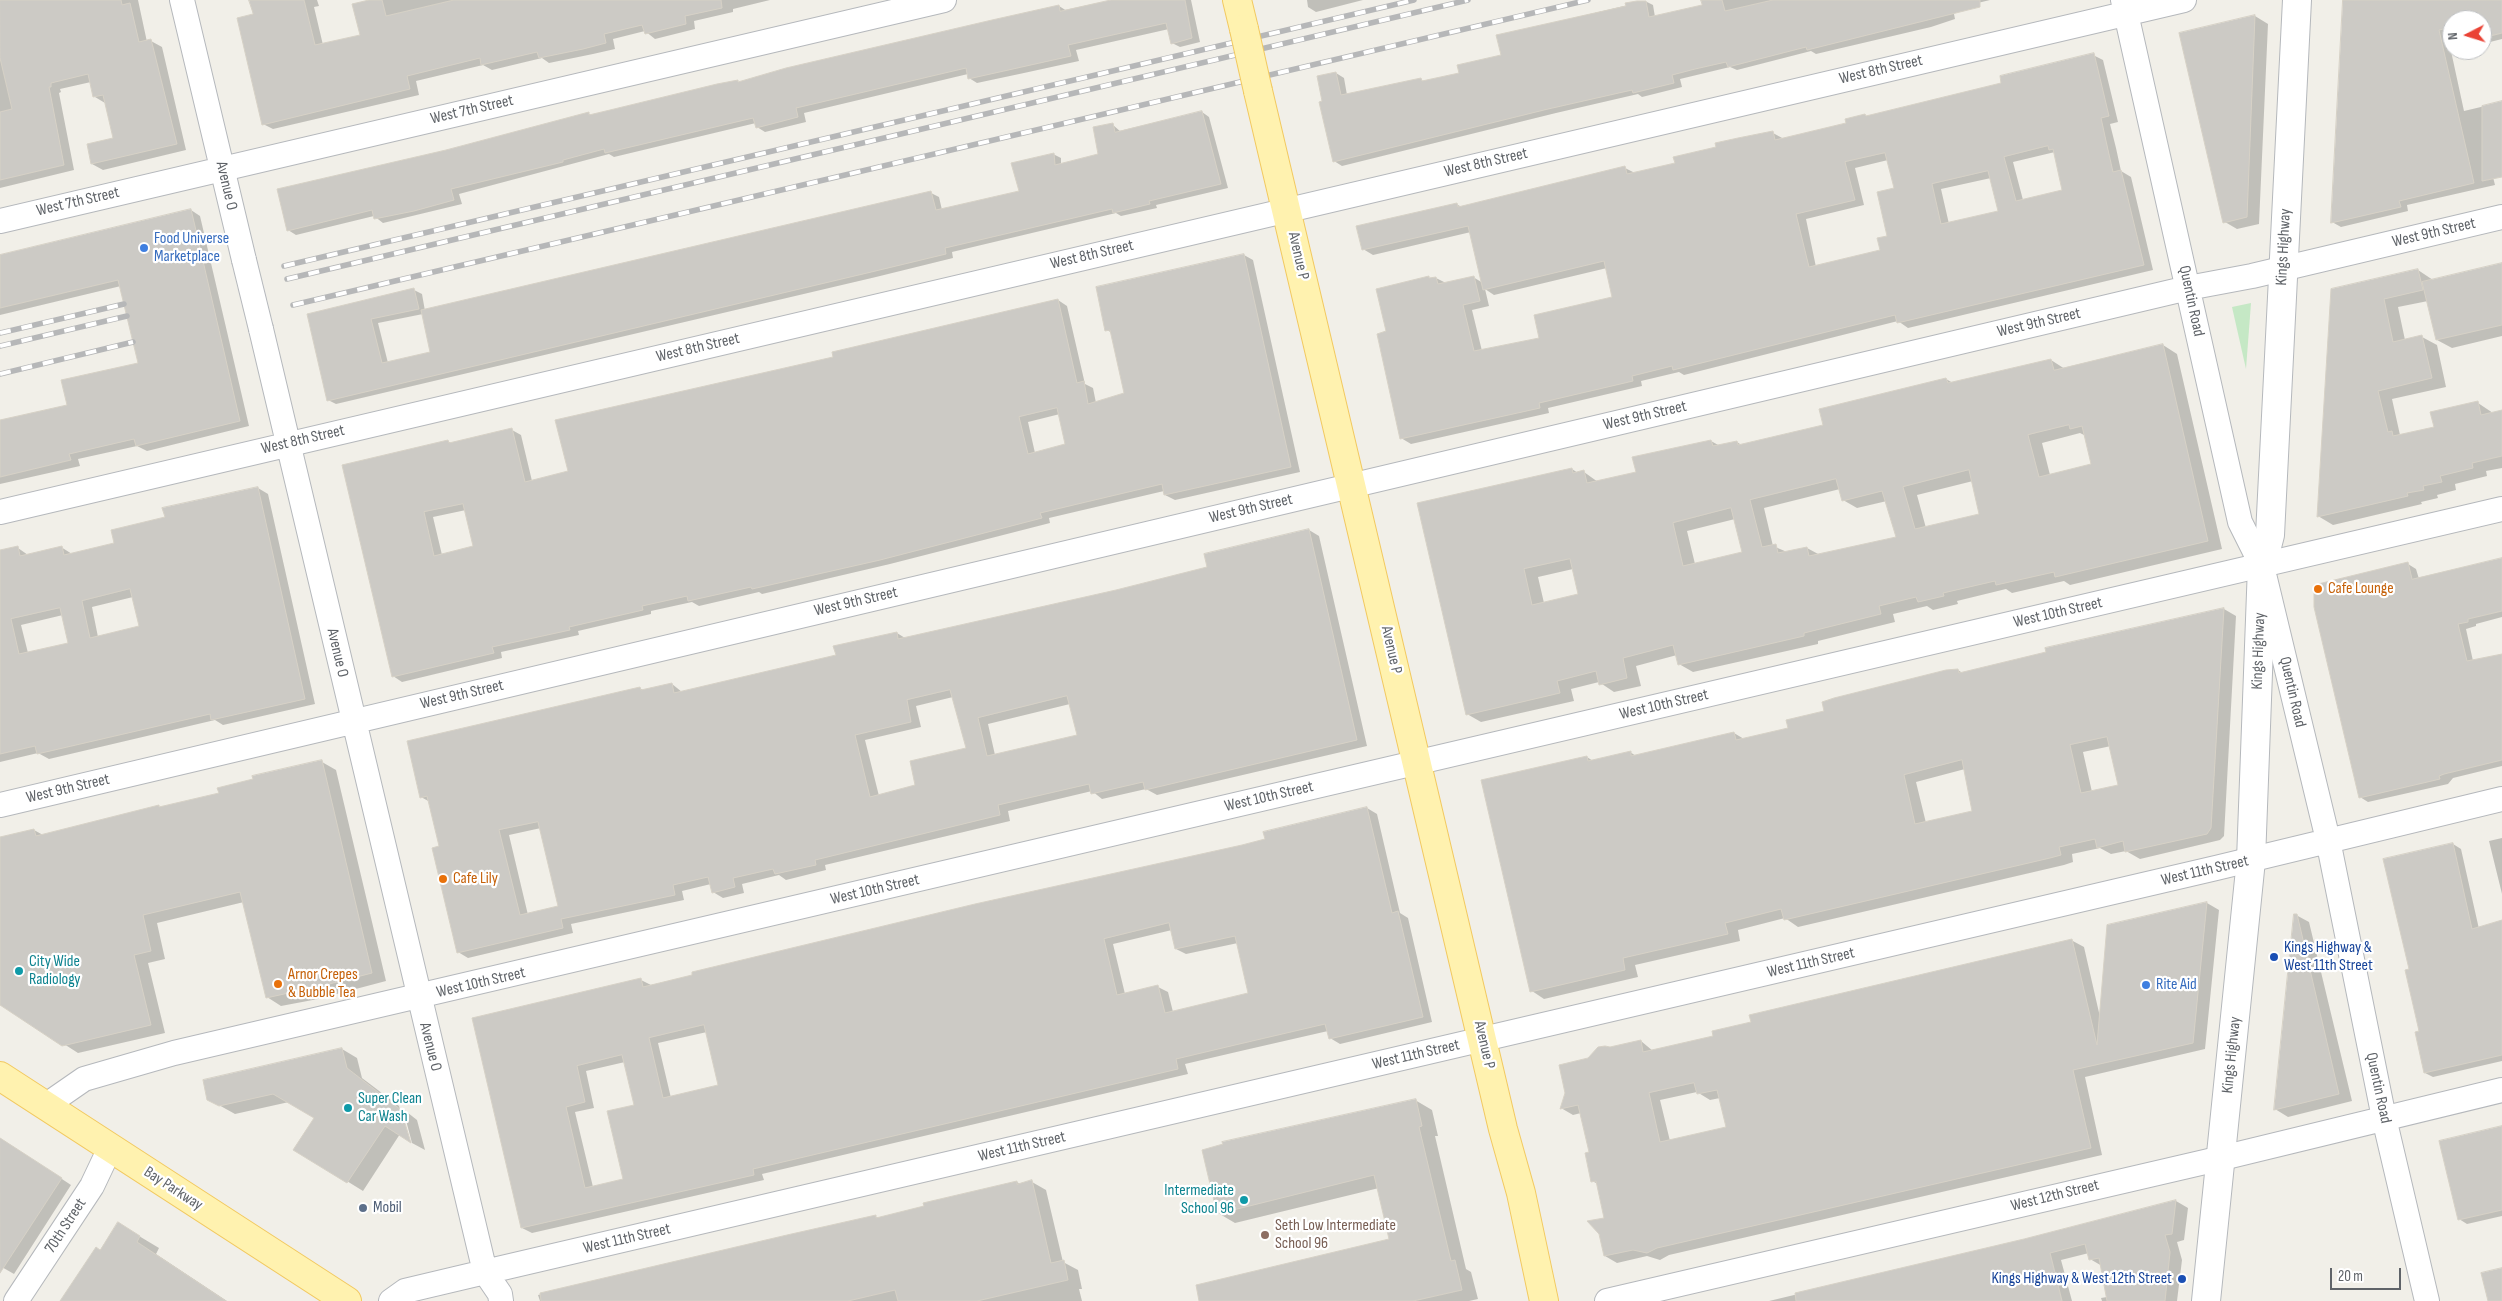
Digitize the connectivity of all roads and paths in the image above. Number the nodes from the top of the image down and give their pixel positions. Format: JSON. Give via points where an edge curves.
{"nodes":[{"id":1,"x":182,"y":0,"type":"edge"},
{"id":2,"x":944,"y":0,"type":"edge"},
{"id":3,"x":1237,"y":0,"type":"edge"},
{"id":4,"x":2184,"y":0,"type":"edge"},
{"id":5,"x":2297,"y":0,"type":"edge"},
{"id":6,"x":2125,"y":6,"type":"edge"},
{"id":7,"x":222,"y":168,"type":"junction"},
{"id":8,"x":1287,"y":210,"type":"junction"},
{"id":9,"x":2502,"y":217,"type":"edge"},
{"id":10,"x":0,"y":221,"type":"edge"},
{"id":11,"x":2283,"y":268,"type":"junction"},
{"id":12,"x":2188,"y":288,"type":"junction"},
{"id":13,"x":288,"y":444,"type":"junction"},
{"id":14,"x":1352,"y":485,"type":"junction"},
{"id":15,"x":2502,"y":509,"type":"edge"},
{"id":16,"x":0,"y":512,"type":"edge"},
{"id":17,"x":2262,"y":566,"type":"junction"},
{"id":18,"x":354,"y":721,"type":"junction"},
{"id":19,"x":1417,"y":762,"type":"junction"},
{"id":20,"x":2502,"y":799,"type":"edge"},
{"id":21,"x":0,"y":805,"type":"edge"},
{"id":22,"x":2328,"y":840,"type":"junction"},
{"id":23,"x":2251,"y":860,"type":"junction"},
{"id":24,"x":418,"y":998,"type":"junction"},
{"id":25,"x":1482,"y":1040,"type":"junction"},
{"id":26,"x":0,"y":1076,"type":"edge"},
{"id":27,"x":2502,"y":1090,"type":"edge"},
{"id":28,"x":45,"y":1106,"type":"junction"},
{"id":29,"x":2384,"y":1118,"type":"junction"},
{"id":30,"x":110,"y":1148,"type":"junction"},
{"id":31,"x":2222,"y":1158,"type":"junction"},
{"id":32,"x":485,"y":1272,"type":"junction"},
{"id":33,"x":16,"y":1301,"type":"edge"},
{"id":34,"x":347,"y":1301,"type":"edge"},
{"id":35,"x":391,"y":1301,"type":"edge"},
{"id":36,"x":501,"y":1301,"type":"edge"},
{"id":37,"x":1544,"y":1301,"type":"edge"},
{"id":38,"x":1607,"y":1301,"type":"edge"},
{"id":39,"x":2206,"y":1301,"type":"edge"},
{"id":40,"x":2427,"y":1301,"type":"edge"}],
"edges":[{"from":1,"to":7,"type":"street","name":"Avenue O"},
{"from":2,"to":7,"type":"street","name":"West 7th Street"},
{"from":3,"to":8,"type":"main road","name":"Avenue P","bridge":true},
{"from":4,"to":6,"type":"street","name":"West 8th Street"},
{"from":5,"to":11,"type":"street","name":"Kings Highway"},
{"from":6,"to":8,"type":"street","name":"West 8th Street"},
{"from":6,"to":12,"type":"street","name":"Quentin Road"},
{"from":7,"to":10,"type":"street","name":"West 7th Street"},
{"from":7,"to":13,"type":"street","name":"Avenue O","bridge":true},
{"from":8,"to":13,"type":"street","name":"West 8th Street"},
{"from":8,"to":14,"type":"main road","name":"Avenue P"},
{"from":9,"to":11,"type":"street","name":"West 9th Street"},
{"from":11,"to":12,"type":"street","name":"West 9th Street"},
{"from":11,"to":17,"type":"street","name":"Kings Highway","via":[[2270,535]]},
{"from":12,"to":14,"type":"street","name":"West 9th Street"},
{"from":12,"to":17,"type":"street","name":"Quentin Road","via":[[2240,522]]},
{"from":13,"to":16,"type":"street","name":"West 8th Street"},
{"from":13,"to":18,"type":"street","name":"Avenue O"},
{"from":14,"to":18,"type":"street","name":"West 9th Street"},
{"from":14,"to":19,"type":"main road","name":"Avenue P"},
{"from":15,"to":17,"type":"street","name":"West 10th Street"},
{"from":17,"to":19,"type":"street","name":"West 10th Street"},
{"from":17,"to":22,"type":"street","name":"Quentin Road"},
{"from":17,"to":23,"type":"street","name":"Kings Highway"},
{"from":18,"to":21,"type":"street","name":"West 9th Street"},
{"from":18,"to":24,"type":"street","name":"Avenue O"},
{"from":19,"to":24,"type":"street","name":"West 10th Street"},
{"from":19,"to":25,"type":"main road","name":"Avenue P"},
{"from":20,"to":22,"type":"street","name":"West 11th Street"},
{"from":22,"to":23,"type":"street","name":"West 11th Street"},
{"from":22,"to":29,"type":"street","name":"Quentin Road"},
{"from":23,"to":25,"type":"street","name":"West 11th Street"},
{"from":23,"to":31,"type":"street","name":"Kings Highway"},
{"from":24,"to":28,"type":"street","name":"West 10th Street","via":[[174,1053],[84,1079]]},
{"from":24,"to":32,"type":"street","name":"Avenue O"},
{"from":25,"to":32,"type":"street","name":"West 11th Street"},
{"from":25,"to":37,"type":"main road","name":"Avenue P","via":[[1521,1193]]},
{"from":26,"to":28,"type":"main road","name":"Bay Parkway"},
{"from":27,"to":29,"type":"street","name":"West 12th Street"},
{"from":28,"to":30,"type":"main road","name":"Bay Parkway"},
{"from":29,"to":31,"type":"street","name":"West 12th Street"},
{"from":29,"to":40,"type":"street","name":"Quentin Road"},
{"from":30,"to":33,"type":"street","name":"70th Street","via":[[92,1186]]},
{"from":30,"to":34,"type":"main road","name":"Bay Parkway"},
{"from":31,"to":38,"type":"street","name":"West 12th Street"},
{"from":31,"to":39,"type":"street","name":"Kings Highway"},
{"from":32,"to":35,"type":"street","name":"West 11th Street","via":[[405,1291]]},
{"from":32,"to":36,"type":"street","name":"Avenue O","via":[[500,1294]]}]}
